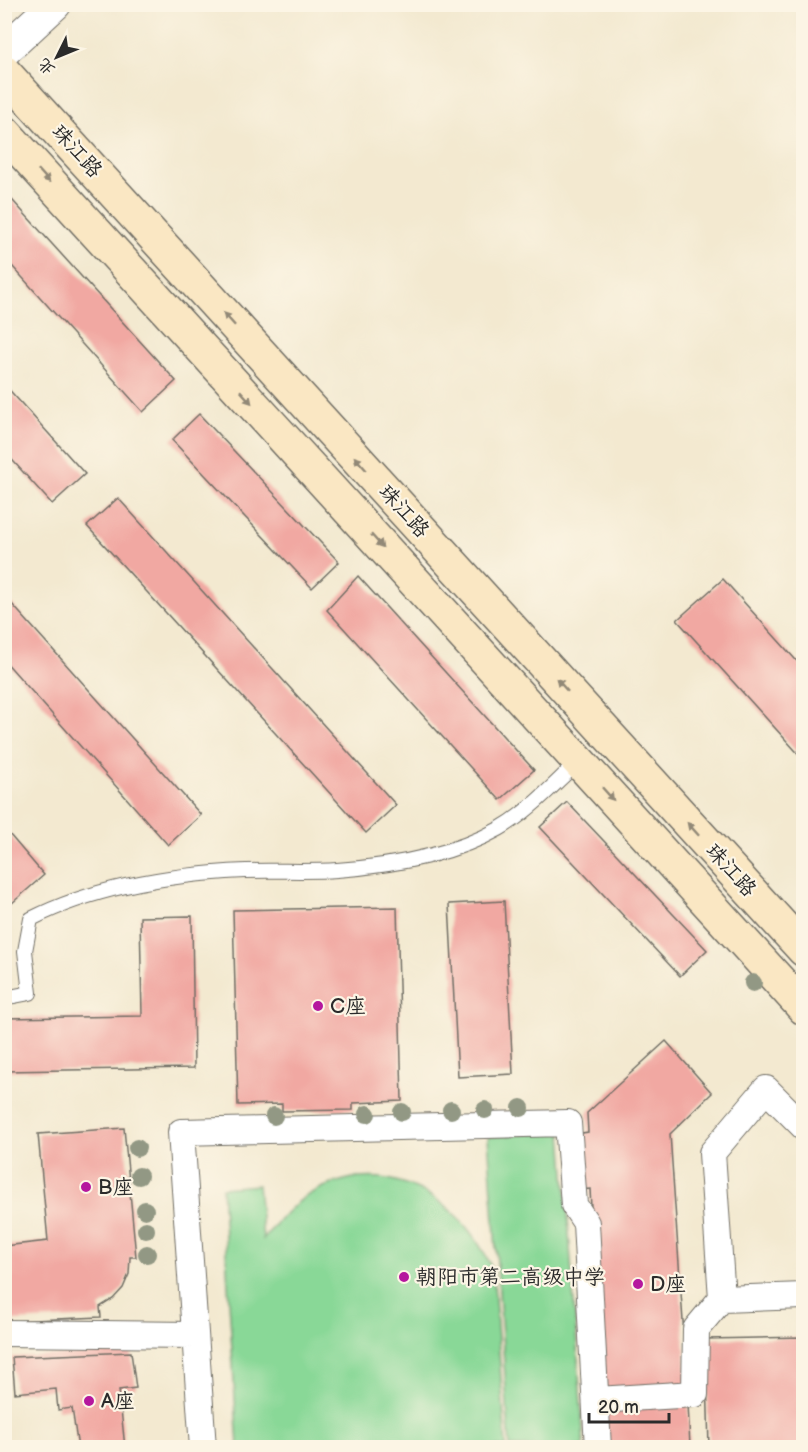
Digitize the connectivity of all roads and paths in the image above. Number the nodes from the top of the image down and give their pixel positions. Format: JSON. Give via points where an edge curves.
{"nodes":[{"id":1,"x":55,"y":4,"type":"edge"},
{"id":2,"x":4,"y":51,"type":"edge"},
{"id":3,"x":4,"y":72,"type":"edge"},
{"id":4,"x":4,"y":132,"type":"edge"},
{"id":5,"x":578,"y":762,"type":"junction"},
{"id":6,"x":804,"y":950,"type":"edge"},
{"id":7,"x":4,"y":998,"type":"edge"},
{"id":8,"x":804,"y":1008,"type":"edge"},
{"id":9,"x":804,"y":1126,"type":"edge"},
{"id":10,"x":804,"y":1296,"type":"edge"},
{"id":11,"x":722,"y":1299,"type":"junction"},
{"id":12,"x":4,"y":1333,"type":"edge"},
{"id":13,"x":195,"y":1335,"type":"junction"},
{"id":14,"x":597,"y":1400,"type":"junction"},
{"id":15,"x":203,"y":1448,"type":"edge"},
{"id":16,"x":598,"y":1448,"type":"edge"}],
"edges":[{"from":1,"to":2,"type":"street"},
{"from":6,"to":3,"type":"main road","name":"珠江路","one_way":true},
{"from":4,"to":5,"type":"main road","name":"珠江路","one_way":true},
{"from":5,"to":7,"type":"lane","via":[[523,813],[498,830],[462,846],[413,860],[337,870],[246,871],[169,878],[58,905],[31,919],[25,951],[30,993]]},
{"from":5,"to":8,"type":"main road","name":"珠江路","one_way":true},
{"from":9,"to":11,"type":"street","via":[[766,1089],[712,1153]]},
{"from":10,"to":11,"type":"street"},
{"from":11,"to":14,"type":"street","via":[[696,1329],[695,1394]]},
{"from":12,"to":13,"type":"street"},
{"from":13,"to":14,"type":"street","via":[[181,1132],[568,1123],[574,1205],[586,1223]]},
{"from":13,"to":15,"type":"street"},
{"from":14,"to":16,"type":"street"}]}
